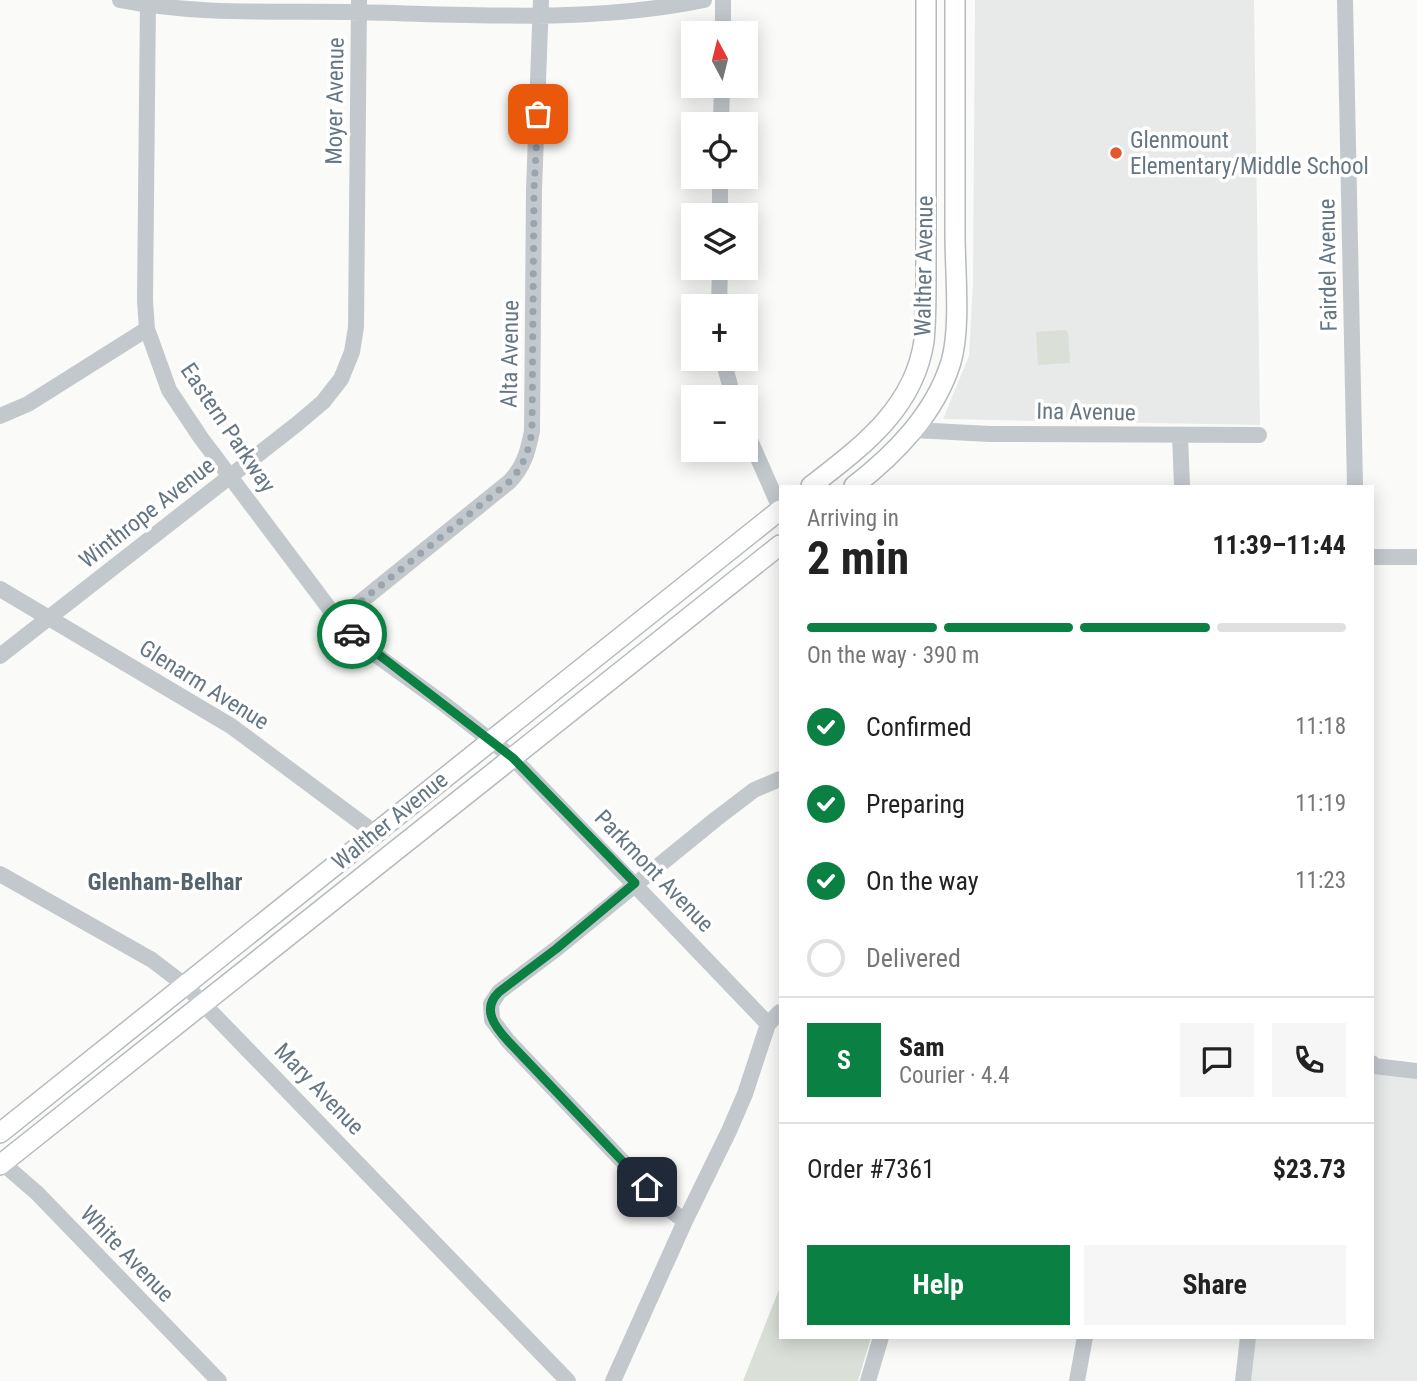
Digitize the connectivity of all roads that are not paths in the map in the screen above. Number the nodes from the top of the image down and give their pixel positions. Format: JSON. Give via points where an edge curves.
{"nodes":[{"id":1,"x":120,"y":0,"type":"edge"},
{"id":2,"x":704,"y":0,"type":"edge"},
{"id":3,"x":723,"y":0,"type":"edge"},
{"id":4,"x":926,"y":0,"type":"edge"},
{"id":5,"x":955,"y":0,"type":"edge"},
{"id":6,"x":1345,"y":0,"type":"edge"},
{"id":7,"x":148,"y":3,"type":"edge"},
{"id":8,"x":359,"y":6,"type":"edge"},
{"id":9,"x":541,"y":8,"type":"edge"},
{"id":10,"x":723,"y":21,"type":"edge"},
{"id":11,"x":357,"y":203,"type":"joint"},
{"id":12,"x":147,"y":329,"type":"junction"},
{"id":13,"x":0,"y":416,"type":"edge"},
{"id":14,"x":914,"y":429,"type":"junction"},
{"id":15,"x":1259,"y":435,"type":"dead end"},
{"id":16,"x":1180,"y":436,"type":"junction"},
{"id":17,"x":758,"y":459,"type":"edge"},
{"id":18,"x":231,"y":477,"type":"junction"},
{"id":19,"x":812,"y":485,"type":"edge"},
{"id":20,"x":855,"y":485,"type":"edge"},
{"id":21,"x":1182,"y":485,"type":"edge"},
{"id":22,"x":1355,"y":485,"type":"edge"},
{"id":23,"x":779,"y":507,"type":"edge"},
{"id":24,"x":779,"y":510,"type":"edge"},
{"id":25,"x":779,"y":546,"type":"edge"},
{"id":26,"x":1374,"y":557,"type":"edge"},
{"id":27,"x":1417,"y":557,"type":"edge"},
{"id":28,"x":0,"y":589,"type":"edge"},
{"id":29,"x":50,"y":617,"type":"junction"},
{"id":30,"x":338,"y":620,"type":"junction"},
{"id":31,"x":0,"y":656,"type":"edge"},
{"id":32,"x":492,"y":740,"type":"junction"},
{"id":33,"x":513,"y":758,"type":"junction"},
{"id":34,"x":779,"y":779,"type":"edge"},
{"id":35,"x":375,"y":833,"type":"junction"},
{"id":36,"x":0,"y":874,"type":"edge"},
{"id":37,"x":635,"y":883,"type":"junction"},
{"id":38,"x":186,"y":986,"type":"junction"},
{"id":39,"x":205,"y":1004,"type":"junction"},
{"id":40,"x":779,"y":1013,"type":"edge"},
{"id":41,"x":768,"y":1024,"type":"junction"},
{"id":42,"x":1374,"y":1066,"type":"edge"},
{"id":43,"x":1417,"y":1071,"type":"edge"},
{"id":44,"x":0,"y":1133,"type":"edge"},
{"id":45,"x":1,"y":1163,"type":"edge"},
{"id":46,"x":685,"y":1221,"type":"junction"},
{"id":47,"x":880,"y":1339,"type":"edge"},
{"id":48,"x":1085,"y":1339,"type":"edge"},
{"id":49,"x":1248,"y":1339,"type":"edge"},
{"id":50,"x":219,"y":1381,"type":"edge"},
{"id":51,"x":568,"y":1381,"type":"edge"},
{"id":52,"x":613,"y":1381,"type":"edge"},
{"id":53,"x":868,"y":1381,"type":"edge"},
{"id":54,"x":1077,"y":1381,"type":"edge"},
{"id":55,"x":1243,"y":1381,"type":"edge"}],
"edges":[{"from":1,"to":7,"type":"street"},
{"from":2,"to":9,"type":"street","via":[[640,10]]},
{"from":3,"to":10,"type":"street"},
{"from":4,"to":19,"type":"main road","name":"Walther Avenue","via":[[926,281],[921,356],[903,400],[887,422]]},
{"from":5,"to":14,"type":"main road","name":"Walther Avenue","via":[[955,331],[943,384]]},
{"from":6,"to":22,"type":"street","name":"Fairdel Avenue"},
{"from":7,"to":8,"type":"street","via":[[224,10]]},
{"from":7,"to":12,"type":"street","name":"Eastern Parkway"},
{"from":8,"to":9,"type":"street"},
{"from":8,"to":11,"type":"street","name":"Moyer Avenue"},
{"from":9,"to":30,"type":"street","name":"Alta Avenue","via":[[529,449],[509,482]]},
{"from":11,"to":18,"type":"street","name":"Winthrope Avenue","via":[[356,327],[341,379],[314,409]]},
{"from":12,"to":13,"type":"street","via":[[37,399]]},
{"from":12,"to":18,"type":"street","name":"Eastern Parkway","via":[[169,390]]},
{"from":14,"to":16,"type":"street","name":"Ina Avenue"},
{"from":14,"to":20,"type":"main road","name":"Walther Avenue"},
{"from":15,"to":16,"type":"street","name":"Ina Avenue"},
{"from":16,"to":21,"type":"street"},
{"from":17,"to":23,"type":"street"},
{"from":18,"to":29,"type":"street","name":"Winthrope Avenue"},
{"from":18,"to":30,"type":"street","name":"Eastern Parkway"},
{"from":24,"to":32,"type":"main road","name":"Walther Avenue"},
{"from":25,"to":33,"type":"main road","name":"Walther Avenue"},
{"from":26,"to":27,"type":"street"},
{"from":28,"to":29,"type":"street","name":"Glenarm Avenue"},
{"from":29,"to":31,"type":"street","name":"Winthrope Avenue"},
{"from":29,"to":35,"type":"street","name":"Glenarm Avenue","via":[[230,726]]},
{"from":30,"to":32,"type":"street","name":"Eastern Parkway","via":[[372,652]]},
{"from":32,"to":33,"type":"street","name":"Parkmont Avenue"},
{"from":32,"to":35,"type":"main road","name":"Walther Avenue"},
{"from":33,"to":37,"type":"street","name":"Parkmont Avenue"},
{"from":33,"to":39,"type":"main road","name":"Walther Avenue"},
{"from":34,"to":37,"type":"street","via":[[754,790]]},
{"from":35,"to":38,"type":"main road","name":"Walther Avenue"},
{"from":36,"to":38,"type":"street","name":"Mary Avenue","via":[[152,960]]},
{"from":37,"to":41,"type":"street","name":"Parkmont Avenue"},
{"from":37,"to":46,"type":"street","via":[[499,992],[491,1013],[508,1041]]},
{"from":38,"to":39,"type":"street","name":"Mary Avenue"},
{"from":38,"to":44,"type":"main road","name":"Walther Avenue"},
{"from":39,"to":45,"type":"main road","name":"Walther Avenue"},
{"from":39,"to":51,"type":"street","name":"Mary Avenue"},
{"from":40,"to":41,"type":"street"},
{"from":41,"to":46,"type":"street","via":[[734,1119]]},
{"from":42,"to":43,"type":"street"},
{"from":45,"to":50,"type":"street","name":"White Avenue","via":[[37,1193]]},
{"from":46,"to":52,"type":"street"},
{"from":47,"to":53,"type":"street"},
{"from":48,"to":54,"type":"street"},
{"from":49,"to":55,"type":"street"}]}
